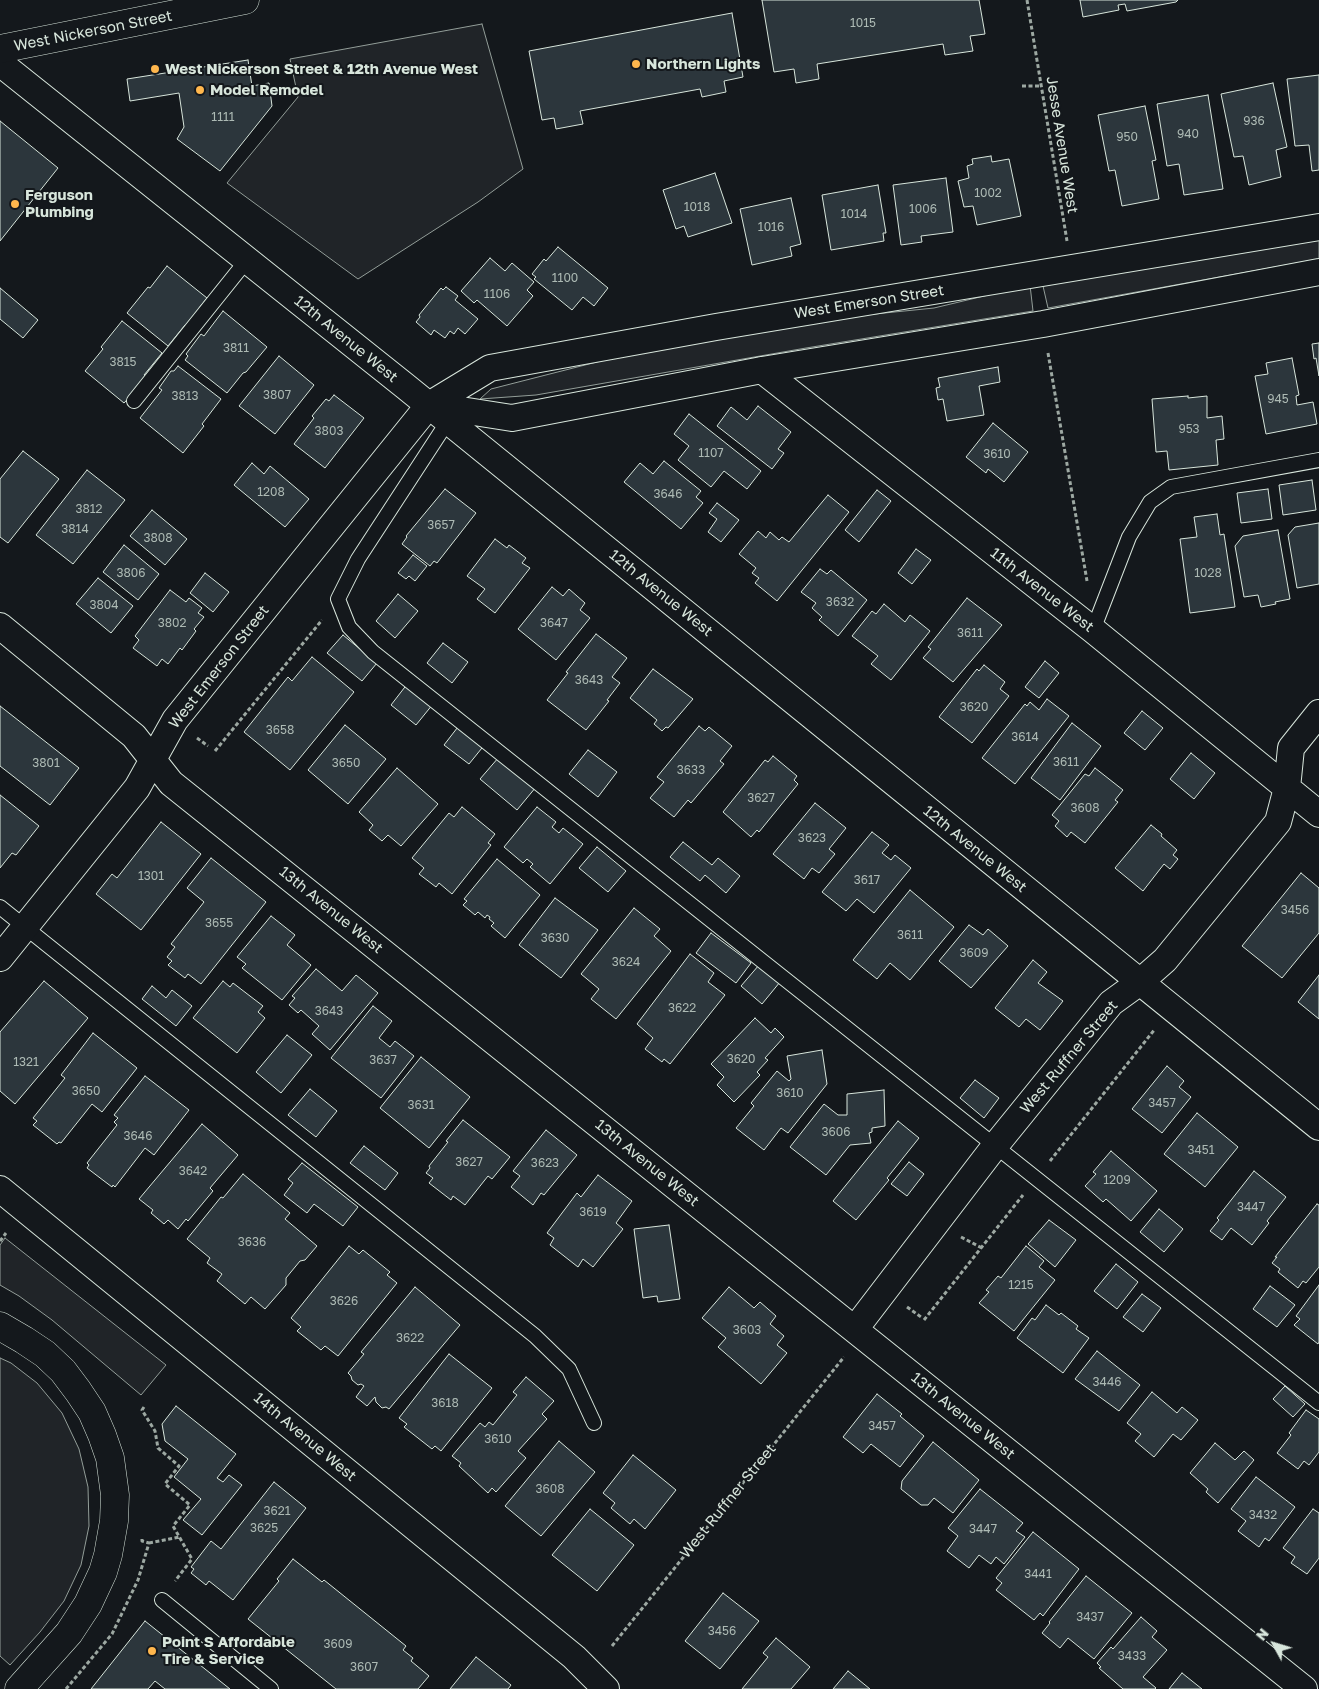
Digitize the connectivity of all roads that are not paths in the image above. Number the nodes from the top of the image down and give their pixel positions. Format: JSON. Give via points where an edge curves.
{"nodes":[{"id":1,"x":245,"y":0,"type":"edge"},
{"id":2,"x":0,"y":49,"type":"edge"},
{"id":3,"x":0,"y":63,"type":"edge"},
{"id":4,"x":1319,"y":227,"type":"edge"},
{"id":5,"x":247,"y":260,"type":"junction"},
{"id":6,"x":1319,"y":272,"type":"edge"},
{"id":7,"x":762,"y":370,"type":"junction"},
{"id":8,"x":134,"y":401,"type":"dead end"},
{"id":9,"x":438,"y":413,"type":"junction"},
{"id":10,"x":1319,"y":460,"type":"edge"},
{"id":11,"x":0,"y":626,"type":"edge"},
{"id":12,"x":1093,"y":630,"type":"junction"},
{"id":13,"x":1319,"y":713,"type":"edge"},
{"id":14,"x":152,"y":759,"type":"junction"},
{"id":15,"x":1287,"y":788,"type":"junction"},
{"id":16,"x":1319,"y":814,"type":"edge"},
{"id":17,"x":0,"y":908,"type":"edge"},
{"id":18,"x":25,"y":928,"type":"junction"},
{"id":19,"x":0,"y":958,"type":"edge"},
{"id":20,"x":1140,"y":982,"type":"junction"},
{"id":21,"x":1319,"y":1127,"type":"edge"},
{"id":22,"x":995,"y":1146,"type":"junction"},
{"id":23,"x":0,"y":1189,"type":"edge"},
{"id":24,"x":0,"y":1318,"type":"edge"},
{"id":25,"x":0,"y":1326,"type":"edge"},
{"id":26,"x":855,"y":1329,"type":"junction"},
{"id":27,"x":12,"y":1337,"type":"edge"},
{"id":28,"x":1319,"y":1403,"type":"edge"},
{"id":29,"x":594,"y":1423,"type":"dead end"},
{"id":30,"x":162,"y":1600,"type":"dead end"},
{"id":31,"x":591,"y":1684,"type":"edge"},
{"id":32,"x":19,"y":1689,"type":"edge"},
{"id":33,"x":271,"y":1689,"type":"edge"},
{"id":34,"x":1304,"y":1689,"type":"edge"}],
"edges":[{"from":1,"to":2,"type":"main road","name":"West Nickerson Street"},
{"from":3,"to":5,"type":"street","name":"12th Avenue West"},
{"from":4,"to":9,"type":"street","name":"West Emerson Street","via":[[716,327],[490,368]]},
{"from":5,"to":8,"type":"lane"},
{"from":5,"to":9,"type":"street","name":"12th Avenue West"},
{"from":6,"to":7,"type":"street","via":[[1043,324]]},
{"from":7,"to":9,"type":"street","via":[[512,418]]},
{"from":7,"to":12,"type":"street","name":"11th Avenue West"},
{"from":9,"to":14,"type":"street","name":"West Emerson Street","via":[[175,720]]},
{"from":9,"to":20,"type":"street","name":"12th Avenue West"},
{"from":9,"to":22,"type":"lane","name":"West Emerson Street","via":[[338,599],[349,627],[373,652]]},
{"from":10,"to":12,"type":"lane","via":[[1170,488],[1150,502],[1129,537]]},
{"from":11,"to":14,"type":"street","name":"13th Avenue West","via":[[134,736]]},
{"from":12,"to":15,"type":"street","name":"11th Avenue West"},
{"from":13,"to":15,"type":"street","name":"West Ruffner Street","via":[[1291,748]]},
{"from":14,"to":18,"type":"street","name":"West Emerson Street","via":[[137,788]]},
{"from":14,"to":26,"type":"street","name":"13th Avenue West","via":[[172,783]]},
{"from":15,"to":16,"type":"street","name":"11th Avenue West"},
{"from":15,"to":20,"type":"street","name":"West Ruffner Street","via":[[1278,822],[1165,960]]},
{"from":17,"to":18,"type":"lane"},
{"from":18,"to":19,"type":"street","name":"West Emerson Street"},
{"from":18,"to":29,"type":"lane","via":[[535,1336],[569,1369]]},
{"from":20,"to":21,"type":"street","name":"12th Avenue West"},
{"from":20,"to":22,"type":"street","name":"West Ruffner Street","via":[[1111,1003]]},
{"from":22,"to":26,"type":"street","name":"West Ruffner Street"},
{"from":22,"to":28,"type":"lane"},
{"from":23,"to":31,"type":"street","name":"14th Avenue West","via":[[574,1657]]},
{"from":24,"to":27,"type":"main road","via":[[16,1330]]},
{"from":25,"to":27,"type":"main road"},
{"from":26,"to":34,"type":"street","name":"13th Avenue West"},
{"from":27,"to":32,"type":"main road","via":[[45,1354],[78,1391],[102,1435],[114,1483],[112,1538],[103,1572],[88,1604],[68,1633]]},
{"from":30,"to":33,"type":"lane"}]}
